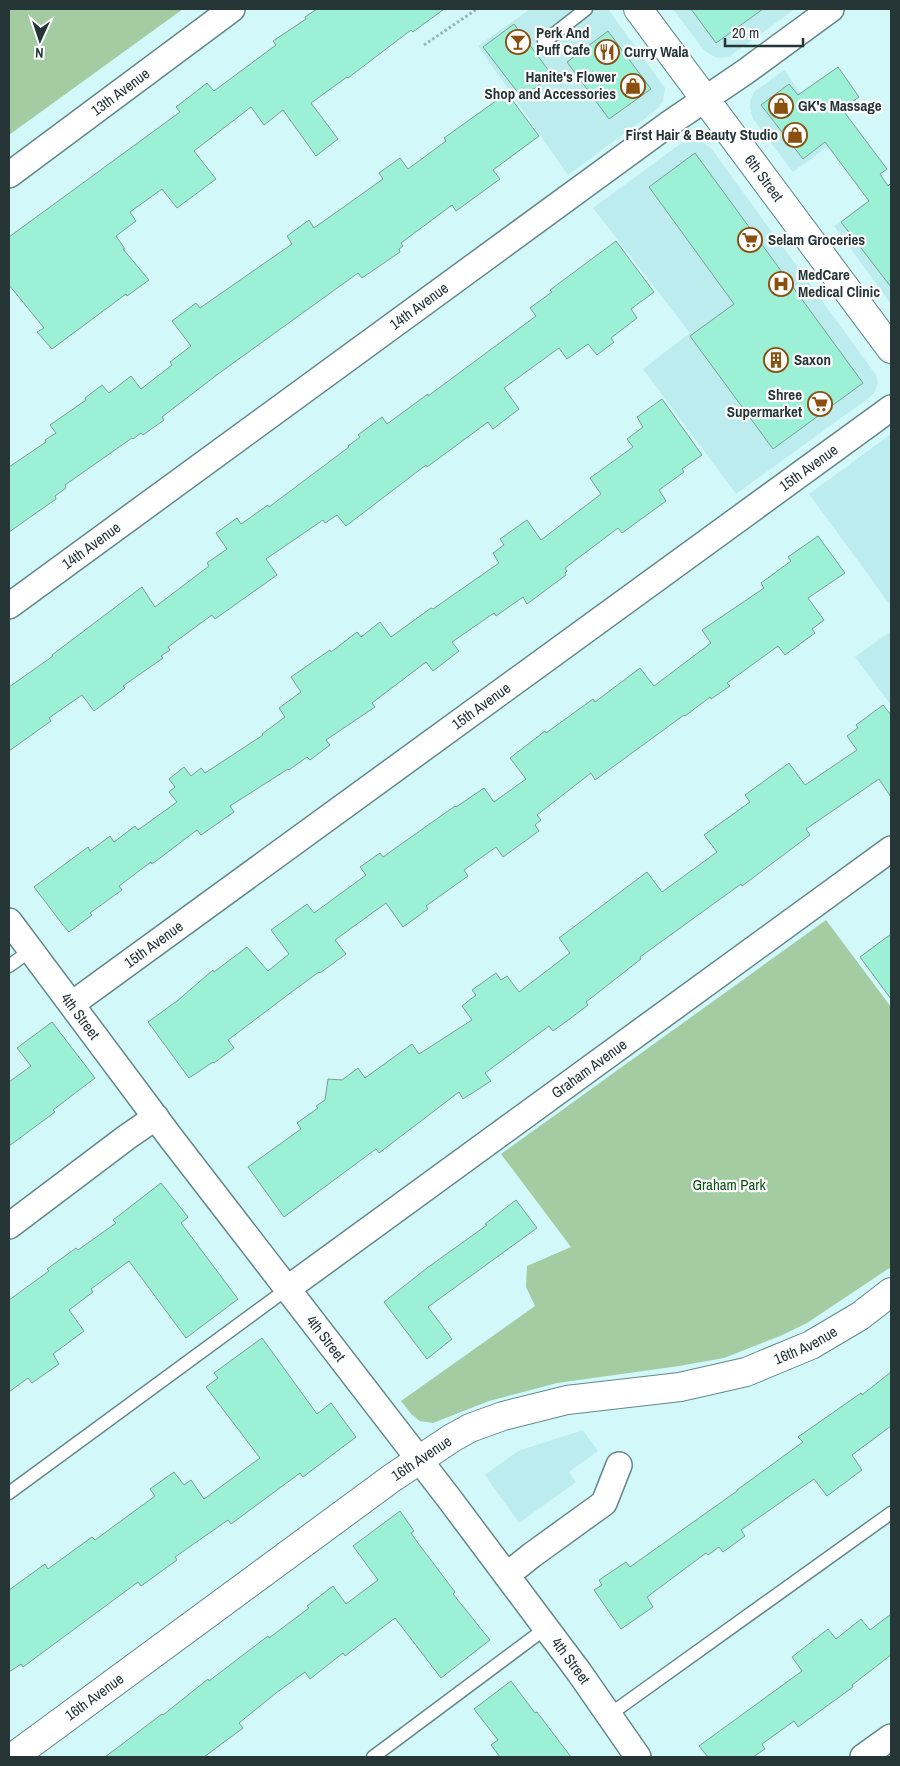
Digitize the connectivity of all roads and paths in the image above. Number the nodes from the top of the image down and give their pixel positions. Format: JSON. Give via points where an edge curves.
{"nodes":[{"id":1,"x":232,"y":9,"type":"edge"},
{"id":2,"x":477,"y":9,"type":"edge"},
{"id":3,"x":586,"y":9,"type":"edge"},
{"id":4,"x":638,"y":9,"type":"edge"},
{"id":5,"x":831,"y":9,"type":"edge"},
{"id":6,"x":544,"y":42,"type":"dead end"},
{"id":7,"x":424,"y":45,"type":"dead end"},
{"id":8,"x":705,"y":99,"type":"junction"},
{"id":9,"x":9,"y":176,"type":"edge"},
{"id":10,"x":891,"y":349,"type":"edge"},
{"id":11,"x":891,"y":408,"type":"edge"},
{"id":12,"x":9,"y":606,"type":"edge"},
{"id":13,"x":891,"y":850,"type":"edge"},
{"id":14,"x":9,"y":921,"type":"edge"},
{"id":15,"x":30,"y":951,"type":"junction"},
{"id":16,"x":9,"y":966,"type":"edge"},
{"id":17,"x":72,"y":1004,"type":"junction"},
{"id":18,"x":156,"y":1117,"type":"junction"},
{"id":19,"x":9,"y":1226,"type":"edge"},
{"id":20,"x":287,"y":1289,"type":"junction"},
{"id":21,"x":891,"y":1292,"type":"edge"},
{"id":22,"x":420,"y":1459,"type":"junction"},
{"id":23,"x":619,"y":1465,"type":"dead end"},
{"id":24,"x":9,"y":1493,"type":"edge"},
{"id":25,"x":891,"y":1513,"type":"edge"},
{"id":26,"x":507,"y":1575,"type":"junction"},
{"id":27,"x":546,"y":1628,"type":"junction"},
{"id":28,"x":609,"y":1715,"type":"junction"},
{"id":29,"x":891,"y":1736,"type":"edge"},
{"id":30,"x":12,"y":1757,"type":"edge"},
{"id":31,"x":373,"y":1757,"type":"edge"},
{"id":32,"x":638,"y":1757,"type":"edge"},
{"id":33,"x":863,"y":1757,"type":"edge"}],
"edges":[{"from":1,"to":9,"type":"street","name":"13th Avenue"},
{"from":2,"to":7,"type":"path"},
{"from":3,"to":6,"type":"lane"},
{"from":4,"to":8,"type":"street","name":"6th Street"},
{"from":5,"to":8,"type":"street","name":"14th Avenue"},
{"from":8,"to":10,"type":"street","name":"6th Street"},
{"from":8,"to":12,"type":"street","name":"14th Avenue"},
{"from":11,"to":17,"type":"street","name":"15th Avenue"},
{"from":13,"to":20,"type":"street","name":"Graham Avenue"},
{"from":14,"to":15,"type":"street","name":"4th Street"},
{"from":15,"to":16,"type":"lane"},
{"from":15,"to":17,"type":"street","name":"4th Street"},
{"from":17,"to":18,"type":"street","name":"4th Street"},
{"from":18,"to":19,"type":"street"},
{"from":18,"to":20,"type":"street","name":"4th Street"},
{"from":20,"to":22,"type":"street","name":"4th Street"},
{"from":20,"to":24,"type":"lane"},
{"from":21,"to":22,"type":"street","name":"16th Avenue","via":[[860,1316],[811,1345],[746,1372],[680,1387],[596,1395],[539,1406],[470,1428]]},
{"from":22,"to":26,"type":"street","name":"4th Street"},
{"from":22,"to":30,"type":"street","name":"16th Avenue"},
{"from":23,"to":26,"type":"street","via":[[604,1503]]},
{"from":25,"to":28,"type":"lane"},
{"from":26,"to":27,"type":"street","name":"4th Street"},
{"from":27,"to":28,"type":"street","name":"4th Street"},
{"from":27,"to":31,"type":"lane"},
{"from":28,"to":32,"type":"street","name":"4th Street"},
{"from":29,"to":33,"type":"street"}]}
